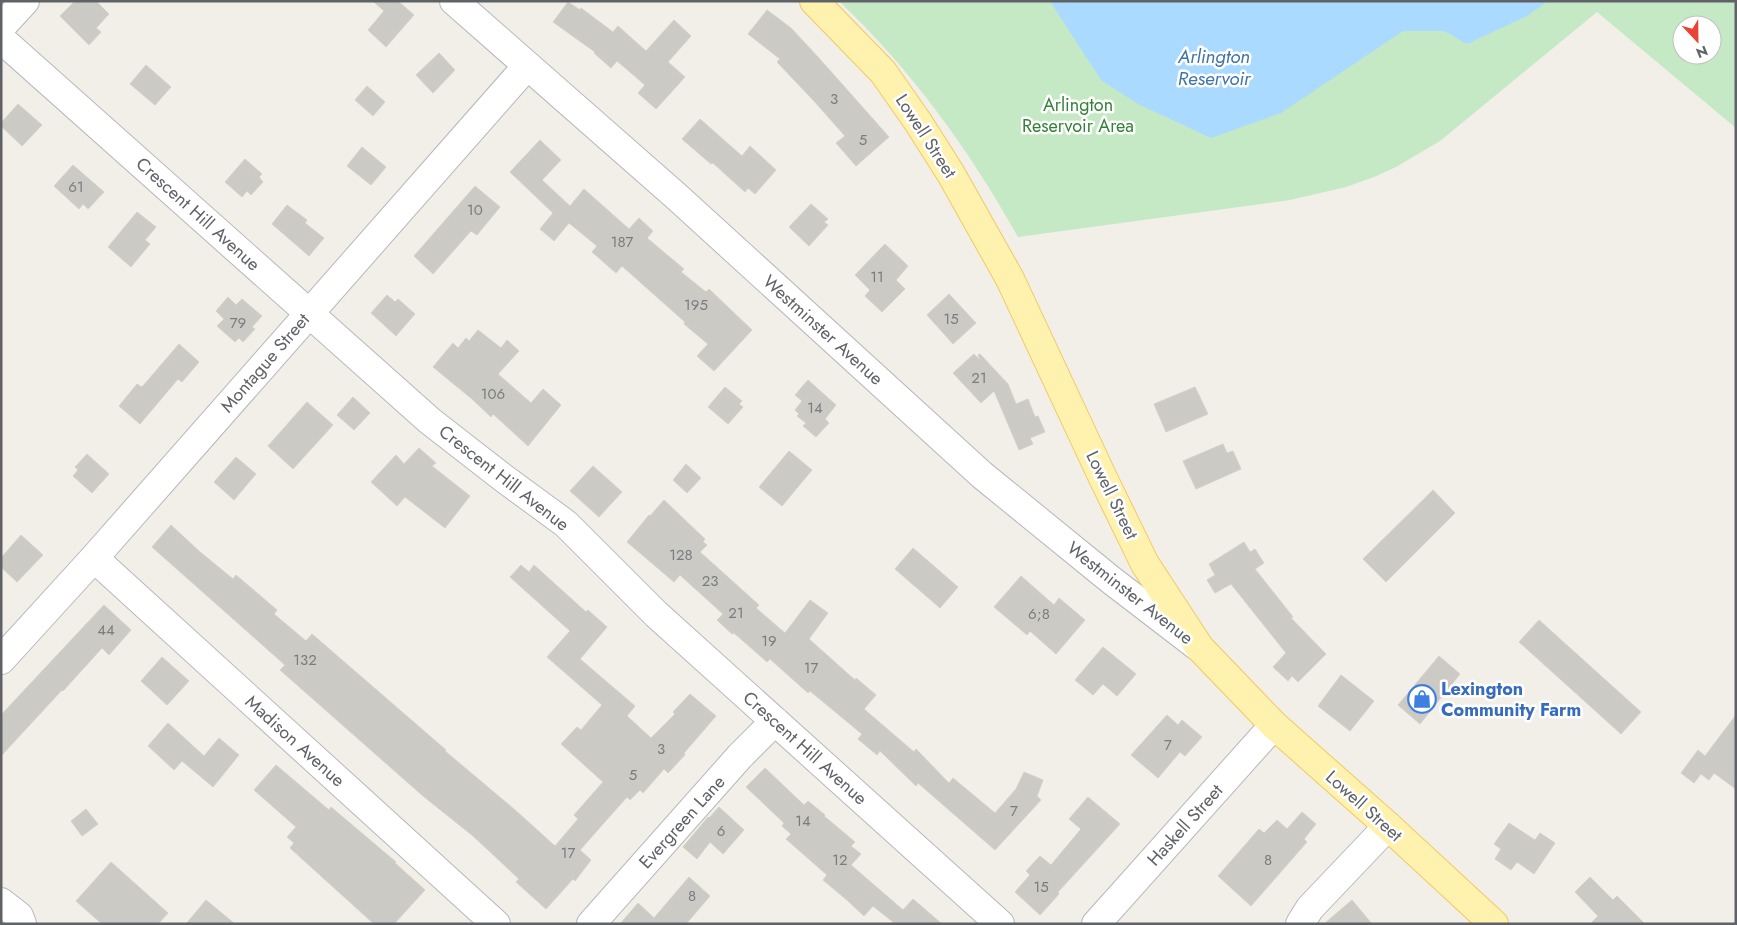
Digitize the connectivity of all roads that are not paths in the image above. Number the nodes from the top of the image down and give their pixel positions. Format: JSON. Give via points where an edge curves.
{"nodes":[{"id":1,"x":25,"y":1,"type":"edge"},
{"id":2,"x":454,"y":1,"type":"edge"},
{"id":3,"x":814,"y":1,"type":"edge"},
{"id":4,"x":1,"y":27,"type":"edge"},
{"id":5,"x":1,"y":40,"type":"edge"},
{"id":6,"x":527,"y":66,"type":"junction"},
{"id":7,"x":310,"y":313,"type":"junction"},
{"id":8,"x":94,"y":558,"type":"junction"},
{"id":9,"x":1200,"y":648,"type":"junction"},
{"id":10,"x":1,"y":660,"type":"edge"},
{"id":11,"x":774,"y":721,"type":"junction"},
{"id":12,"x":1274,"y":725,"type":"junction"},
{"id":13,"x":1388,"y":826,"type":"junction"},
{"id":14,"x":1,"y":902,"type":"edge"},
{"id":15,"x":22,"y":924,"type":"edge"},
{"id":16,"x":496,"y":924,"type":"edge"},
{"id":17,"x":591,"y":924,"type":"edge"},
{"id":18,"x":1000,"y":924,"type":"edge"},
{"id":19,"x":1096,"y":924,"type":"edge"},
{"id":20,"x":1300,"y":924,"type":"edge"},
{"id":21,"x":1494,"y":924,"type":"edge"}],
"edges":[{"from":1,"to":4,"type":"street"},
{"from":2,"to":6,"type":"street","name":"Westminster Avenue"},
{"from":3,"to":9,"type":"main road","name":"Lowell Street","via":[[883,72],[951,174],[1010,279],[1145,564]]},
{"from":5,"to":7,"type":"street","name":"Crescent Hill Avenue"},
{"from":6,"to":7,"type":"street","name":"Montague Street"},
{"from":6,"to":9,"type":"street","name":"Westminster Avenue","via":[[676,196],[982,475]]},
{"from":7,"to":8,"type":"street","name":"Montague Street"},
{"from":7,"to":11,"type":"street","name":"Crescent Hill Avenue","via":[[430,421],[566,524],[656,614]]},
{"from":8,"to":10,"type":"street","name":"Montague Street"},
{"from":8,"to":16,"type":"street","name":"Madison Avenue"},
{"from":9,"to":12,"type":"main road","name":"Lowell Street"},
{"from":11,"to":17,"type":"street","name":"Evergreen Lane"},
{"from":11,"to":18,"type":"street","name":"Crescent Hill Avenue"},
{"from":12,"to":13,"type":"main road","name":"Lowell Street"},
{"from":12,"to":19,"type":"street","name":"Haskell Street"},
{"from":13,"to":20,"type":"street","via":[[1310,908]]},
{"from":13,"to":21,"type":"main road","name":"Lowell Street"},
{"from":14,"to":15,"type":"street","via":[[18,916]]}]}
